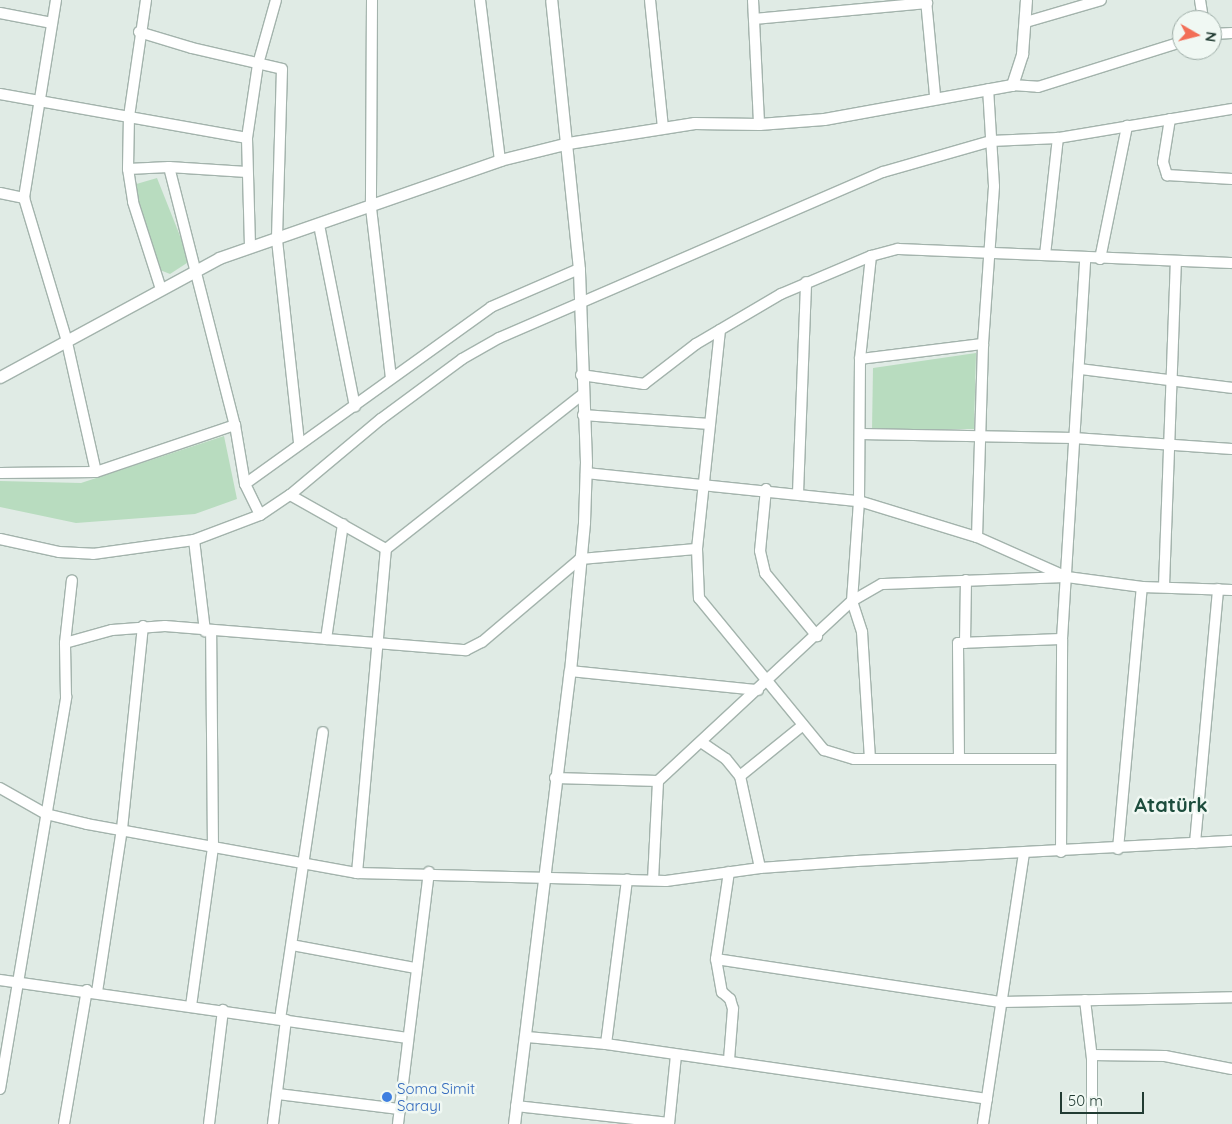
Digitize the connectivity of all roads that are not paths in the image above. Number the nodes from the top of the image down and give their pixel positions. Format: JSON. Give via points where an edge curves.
{"nodes":[{"id":1,"x":56,"y":0,"type":"edge"},
{"id":2,"x":146,"y":0,"type":"edge"},
{"id":3,"x":276,"y":0,"type":"edge"},
{"id":4,"x":372,"y":0,"type":"edge"},
{"id":5,"x":480,"y":0,"type":"edge"},
{"id":6,"x":551,"y":0,"type":"edge"},
{"id":7,"x":650,"y":0,"type":"edge"},
{"id":8,"x":752,"y":0,"type":"edge"},
{"id":9,"x":1026,"y":0,"type":"edge"},
{"id":10,"x":1096,"y":1,"type":"edge"},
{"id":11,"x":926,"y":2,"type":"edge"},
{"id":12,"x":0,"y":12,"type":"edge"},
{"id":13,"x":754,"y":19,"type":"junction"},
{"id":14,"x":1026,"y":22,"type":"junction"},
{"id":15,"x":52,"y":23,"type":"junction"},
{"id":16,"x":139,"y":32,"type":"junction"},
{"id":17,"x":1172,"y":45,"type":"edge"},
{"id":18,"x":258,"y":64,"type":"junction"},
{"id":19,"x":1012,"y":85,"type":"junction"},
{"id":20,"x":988,"y":89,"type":"junction"},
{"id":21,"x":0,"y":94,"type":"edge"},
{"id":22,"x":935,"y":96,"type":"junction"},
{"id":23,"x":39,"y":100,"type":"junction"},
{"id":24,"x":1232,"y":109,"type":"edge"},
{"id":25,"x":129,"y":116,"type":"junction"},
{"id":26,"x":1170,"y":119,"type":"junction"},
{"id":27,"x":759,"y":124,"type":"junction"},
{"id":28,"x":1127,"y":126,"type":"junction"},
{"id":29,"x":663,"y":128,"type":"junction"},
{"id":30,"x":247,"y":138,"type":"junction"},
{"id":31,"x":1058,"y":138,"type":"junction"},
{"id":32,"x":568,"y":142,"type":"junction"},
{"id":33,"x":991,"y":142,"type":"junction"},
{"id":34,"x":500,"y":160,"type":"junction"},
{"id":35,"x":169,"y":167,"type":"junction"},
{"id":36,"x":128,"y":169,"type":"junction"},
{"id":37,"x":247,"y":172,"type":"junction"},
{"id":38,"x":1232,"y":179,"type":"edge"},
{"id":39,"x":0,"y":193,"type":"edge"},
{"id":40,"x":24,"y":198,"type":"junction"},
{"id":41,"x":371,"y":208,"type":"junction"},
{"id":42,"x":319,"y":225,"type":"junction"},
{"id":43,"x":277,"y":240,"type":"junction"},
{"id":44,"x":250,"y":246,"type":"junction"},
{"id":45,"x":992,"y":253,"type":"junction"},
{"id":46,"x":1045,"y":255,"type":"junction"},
{"id":47,"x":871,"y":256,"type":"junction"},
{"id":48,"x":1085,"y":259,"type":"junction"},
{"id":49,"x":1100,"y":259,"type":"junction"},
{"id":50,"x":1176,"y":262,"type":"junction"},
{"id":51,"x":1232,"y":263,"type":"edge"},
{"id":52,"x":579,"y":269,"type":"junction"},
{"id":53,"x":197,"y":272,"type":"junction"},
{"id":54,"x":806,"y":282,"type":"junction"},
{"id":55,"x":161,"y":289,"type":"junction"},
{"id":56,"x":579,"y":303,"type":"junction"},
{"id":57,"x":720,"y":330,"type":"junction"},
{"id":58,"x":66,"y":338,"type":"junction"},
{"id":59,"x":983,"y":344,"type":"junction"},
{"id":60,"x":860,"y":359,"type":"junction"},
{"id":61,"x":1080,"y":369,"type":"junction"},
{"id":62,"x":581,"y":375,"type":"junction"},
{"id":63,"x":0,"y":377,"type":"edge"},
{"id":64,"x":392,"y":377,"type":"junction"},
{"id":65,"x":1172,"y":381,"type":"junction"},
{"id":66,"x":1232,"y":388,"type":"edge"},
{"id":67,"x":582,"y":396,"type":"junction"},
{"id":68,"x":355,"y":406,"type":"junction"},
{"id":69,"x":584,"y":415,"type":"junction"},
{"id":70,"x":710,"y":424,"type":"junction"},
{"id":71,"x":235,"y":425,"type":"junction"},
{"id":72,"x":860,"y":434,"type":"junction"},
{"id":73,"x":981,"y":437,"type":"junction"},
{"id":74,"x":1074,"y":438,"type":"junction"},
{"id":75,"x":299,"y":444,"type":"junction"},
{"id":76,"x":1167,"y":446,"type":"junction"},
{"id":77,"x":1232,"y":449,"type":"edge"},
{"id":78,"x":96,"y":472,"type":"junction"},
{"id":79,"x":0,"y":473,"type":"edge"},
{"id":80,"x":586,"y":473,"type":"junction"},
{"id":81,"x":245,"y":484,"type":"junction"},
{"id":82,"x":704,"y":484,"type":"junction"},
{"id":83,"x":766,"y":489,"type":"junction"},
{"id":84,"x":798,"y":493,"type":"junction"},
{"id":85,"x":290,"y":495,"type":"junction"},
{"id":86,"x":859,"y":501,"type":"junction"},
{"id":87,"x":260,"y":515,"type":"junction"},
{"id":88,"x":343,"y":524,"type":"junction"},
{"id":89,"x":977,"y":537,"type":"junction"},
{"id":90,"x":0,"y":539,"type":"edge"},
{"id":91,"x":194,"y":540,"type":"junction"},
{"id":92,"x":386,"y":549,"type":"junction"},
{"id":93,"x":697,"y":549,"type":"junction"},
{"id":94,"x":580,"y":559,"type":"junction"},
{"id":95,"x":1067,"y":577,"type":"junction"},
{"id":96,"x":72,"y":580,"type":"dead end"},
{"id":97,"x":966,"y":580,"type":"junction"},
{"id":98,"x":1164,"y":586,"type":"junction"},
{"id":99,"x":1142,"y":587,"type":"junction"},
{"id":100,"x":1218,"y":589,"type":"junction"},
{"id":101,"x":1232,"y":590,"type":"edge"},
{"id":102,"x":852,"y":600,"type":"junction"},
{"id":103,"x":142,"y":626,"type":"junction"},
{"id":104,"x":208,"y":631,"type":"junction"},
{"id":105,"x":817,"y":636,"type":"junction"},
{"id":106,"x":326,"y":639,"type":"junction"},
{"id":107,"x":1062,"y":639,"type":"junction"},
{"id":108,"x":65,"y":642,"type":"junction"},
{"id":109,"x":965,"y":643,"type":"junction"},
{"id":110,"x":376,"y":644,"type":"junction"},
{"id":111,"x":570,"y":671,"type":"junction"},
{"id":112,"x":766,"y":681,"type":"junction"},
{"id":113,"x":758,"y":690,"type":"junction"},
{"id":114,"x":803,"y":726,"type":"junction"},
{"id":115,"x":323,"y":732,"type":"dead end"},
{"id":116,"x":701,"y":742,"type":"junction"},
{"id":117,"x":870,"y":759,"type":"junction"},
{"id":118,"x":959,"y":759,"type":"junction"},
{"id":119,"x":1061,"y":759,"type":"junction"},
{"id":120,"x":740,"y":776,"type":"junction"},
{"id":121,"x":555,"y":778,"type":"junction"},
{"id":122,"x":658,"y":781,"type":"junction"},
{"id":123,"x":0,"y":788,"type":"edge"},
{"id":124,"x":46,"y":814,"type":"junction"},
{"id":125,"x":122,"y":829,"type":"junction"},
{"id":126,"x":1232,"y":841,"type":"edge"},
{"id":127,"x":1195,"y":843,"type":"junction"},
{"id":128,"x":213,"y":848,"type":"junction"},
{"id":129,"x":1118,"y":849,"type":"junction"},
{"id":130,"x":1061,"y":852,"type":"junction"},
{"id":131,"x":1024,"y":853,"type":"junction"},
{"id":132,"x":303,"y":865,"type":"junction"},
{"id":133,"x":760,"y":868,"type":"junction"},
{"id":134,"x":429,"y":872,"type":"junction"},
{"id":135,"x":728,"y":872,"type":"junction"},
{"id":136,"x":357,"y":873,"type":"junction"},
{"id":137,"x":544,"y":878,"type":"junction"},
{"id":138,"x":627,"y":879,"type":"junction"},
{"id":139,"x":653,"y":880,"type":"junction"},
{"id":140,"x":292,"y":945,"type":"junction"},
{"id":141,"x":716,"y":959,"type":"junction"},
{"id":142,"x":415,"y":968,"type":"junction"},
{"id":143,"x":0,"y":980,"type":"edge"},
{"id":144,"x":17,"y":980,"type":"junction"},
{"id":145,"x":92,"y":991,"type":"junction"},
{"id":146,"x":1232,"y":997,"type":"edge"},
{"id":147,"x":1085,"y":1000,"type":"junction"},
{"id":148,"x":1002,"y":1002,"type":"junction"},
{"id":149,"x":192,"y":1006,"type":"junction"},
{"id":150,"x":223,"y":1010,"type":"junction"},
{"id":151,"x":283,"y":1020,"type":"junction"},
{"id":152,"x":408,"y":1038,"type":"junction"},
{"id":153,"x":527,"y":1038,"type":"junction"},
{"id":154,"x":606,"y":1044,"type":"junction"},
{"id":155,"x":676,"y":1055,"type":"junction"},
{"id":156,"x":1092,"y":1055,"type":"junction"},
{"id":157,"x":730,"y":1060,"type":"junction"},
{"id":158,"x":1232,"y":1069,"type":"edge"},
{"id":159,"x":0,"y":1089,"type":"edge"},
{"id":160,"x":278,"y":1094,"type":"junction"},
{"id":161,"x":988,"y":1099,"type":"junction"},
{"id":162,"x":516,"y":1106,"type":"junction"},
{"id":163,"x":399,"y":1109,"type":"junction"},
{"id":164,"x":64,"y":1124,"type":"edge"},
{"id":165,"x":209,"y":1124,"type":"edge"},
{"id":166,"x":273,"y":1124,"type":"edge"},
{"id":167,"x":398,"y":1124,"type":"edge"},
{"id":168,"x":514,"y":1124,"type":"edge"},
{"id":169,"x":669,"y":1124,"type":"edge"},
{"id":170,"x":984,"y":1124,"type":"edge"},
{"id":171,"x":1094,"y":1124,"type":"edge"}],
"edges":[{"from":1,"to":15,"type":"street"},
{"from":2,"to":16,"type":"street"},
{"from":3,"to":18,"type":"street"},
{"from":4,"to":41,"type":"street"},
{"from":5,"to":34,"type":"street"},
{"from":6,"to":32,"type":"street"},
{"from":7,"to":29,"type":"street"},
{"from":8,"to":13,"type":"street"},
{"from":9,"to":14,"type":"street"},
{"from":10,"to":14,"type":"street"},
{"from":11,"to":13,"type":"street"},
{"from":11,"to":22,"type":"street"},
{"from":12,"to":15,"type":"street"},
{"from":13,"to":27,"type":"street"},
{"from":14,"to":19,"type":"street","via":[[1022,54]]},
{"from":15,"to":23,"type":"street"},
{"from":16,"to":18,"type":"street"},
{"from":16,"to":25,"type":"street"},
{"from":17,"to":19,"type":"street","via":[[1038,87]]},
{"from":18,"to":30,"type":"street"},
{"from":18,"to":43,"type":"street","via":[[282,69]]},
{"from":19,"to":20,"type":"street"},
{"from":20,"to":22,"type":"street"},
{"from":20,"to":33,"type":"street"},
{"from":21,"to":23,"type":"street"},
{"from":22,"to":27,"type":"street","via":[[824,119]]},
{"from":23,"to":25,"type":"street"},
{"from":23,"to":40,"type":"street"},
{"from":24,"to":26,"type":"street"},
{"from":25,"to":30,"type":"street"},
{"from":25,"to":36,"type":"street"},
{"from":26,"to":28,"type":"street"},
{"from":26,"to":38,"type":"street","via":[[1163,162],[1167,175]]},
{"from":27,"to":29,"type":"street","via":[[694,123]]},
{"from":28,"to":31,"type":"street"},
{"from":28,"to":49,"type":"street"},
{"from":29,"to":32,"type":"street"},
{"from":30,"to":37,"type":"street"},
{"from":31,"to":33,"type":"street"},
{"from":31,"to":46,"type":"street"},
{"from":32,"to":34,"type":"street"},
{"from":32,"to":52,"type":"street"},
{"from":33,"to":45,"type":"street","via":[[994,186]]},
{"from":33,"to":56,"type":"street","via":[[883,172]]},
{"from":34,"to":41,"type":"street"},
{"from":35,"to":36,"type":"street"},
{"from":35,"to":37,"type":"street"},
{"from":35,"to":53,"type":"street"},
{"from":36,"to":55,"type":"street","via":[[133,202]]},
{"from":37,"to":44,"type":"street"},
{"from":39,"to":40,"type":"street"},
{"from":40,"to":58,"type":"street"},
{"from":41,"to":42,"type":"street"},
{"from":41,"to":64,"type":"street"},
{"from":42,"to":43,"type":"street"},
{"from":42,"to":68,"type":"street"},
{"from":43,"to":44,"type":"street"},
{"from":43,"to":75,"type":"street"},
{"from":44,"to":53,"type":"street","via":[[219,258]]},
{"from":45,"to":46,"type":"street"},
{"from":45,"to":47,"type":"street","via":[[898,249]]},
{"from":45,"to":59,"type":"street"},
{"from":46,"to":48,"type":"street"},
{"from":47,"to":54,"type":"street"},
{"from":47,"to":60,"type":"street"},
{"from":48,"to":49,"type":"street"},
{"from":48,"to":61,"type":"street"},
{"from":49,"to":50,"type":"street"},
{"from":50,"to":51,"type":"street"},
{"from":50,"to":65,"type":"street"},
{"from":52,"to":56,"type":"street"},
{"from":52,"to":64,"type":"street","via":[[491,307]]},
{"from":53,"to":55,"type":"street"},
{"from":53,"to":71,"type":"street"},
{"from":54,"to":57,"type":"street"},
{"from":54,"to":84,"type":"street"},
{"from":55,"to":58,"type":"street"},
{"from":56,"to":62,"type":"street"},
{"from":56,"to":85,"type":"street","via":[[499,338],[462,359],[381,419]]},
{"from":57,"to":62,"type":"street","via":[[644,384]]},
{"from":57,"to":70,"type":"street"},
{"from":58,"to":63,"type":"street"},
{"from":58,"to":78,"type":"street"},
{"from":59,"to":60,"type":"street"},
{"from":59,"to":73,"type":"street"},
{"from":60,"to":72,"type":"street"},
{"from":61,"to":65,"type":"street"},
{"from":61,"to":74,"type":"street"},
{"from":62,"to":67,"type":"street"},
{"from":64,"to":68,"type":"street"},
{"from":65,"to":66,"type":"street"},
{"from":65,"to":76,"type":"street"},
{"from":67,"to":69,"type":"street"},
{"from":67,"to":92,"type":"street"},
{"from":68,"to":75,"type":"street"},
{"from":69,"to":70,"type":"street"},
{"from":69,"to":80,"type":"street"},
{"from":70,"to":82,"type":"street"},
{"from":71,"to":78,"type":"street"},
{"from":71,"to":81,"type":"street"},
{"from":72,"to":73,"type":"street"},
{"from":72,"to":86,"type":"street"},
{"from":73,"to":74,"type":"street"},
{"from":73,"to":89,"type":"street"},
{"from":74,"to":76,"type":"street"},
{"from":74,"to":95,"type":"street"},
{"from":75,"to":81,"type":"street"},
{"from":76,"to":77,"type":"street"},
{"from":76,"to":98,"type":"street"},
{"from":78,"to":79,"type":"street"},
{"from":80,"to":82,"type":"street"},
{"from":80,"to":94,"type":"street"},
{"from":81,"to":87,"type":"street"},
{"from":82,"to":83,"type":"street"},
{"from":82,"to":93,"type":"street"},
{"from":83,"to":84,"type":"street"},
{"from":83,"to":105,"type":"street","via":[[760,552],[766,573]]},
{"from":84,"to":86,"type":"street"},
{"from":85,"to":87,"type":"street"},
{"from":85,"to":88,"type":"street"},
{"from":86,"to":89,"type":"street"},
{"from":86,"to":102,"type":"street"},
{"from":87,"to":91,"type":"street"},
{"from":88,"to":92,"type":"street"},
{"from":88,"to":106,"type":"street"},
{"from":89,"to":95,"type":"street"},
{"from":90,"to":91,"type":"street","via":[[59,552],[93,554]]},
{"from":91,"to":104,"type":"street"},
{"from":92,"to":110,"type":"street"},
{"from":93,"to":94,"type":"street"},
{"from":93,"to":112,"type":"street","via":[[698,598]]},
{"from":94,"to":110,"type":"street","via":[[482,642],[466,650]]},
{"from":94,"to":111,"type":"street"},
{"from":95,"to":97,"type":"street"},
{"from":95,"to":99,"type":"street"},
{"from":95,"to":107,"type":"street"},
{"from":96,"to":108,"type":"street"},
{"from":97,"to":102,"type":"street","via":[[882,584]]},
{"from":97,"to":109,"type":"street"},
{"from":98,"to":99,"type":"street"},
{"from":98,"to":100,"type":"street"},
{"from":99,"to":129,"type":"street"},
{"from":100,"to":101,"type":"street"},
{"from":100,"to":127,"type":"street"},
{"from":102,"to":105,"type":"street"},
{"from":102,"to":117,"type":"street","via":[[862,632]]},
{"from":103,"to":104,"type":"street"},
{"from":103,"to":108,"type":"street"},
{"from":103,"to":125,"type":"street"},
{"from":104,"to":106,"type":"street"},
{"from":104,"to":128,"type":"street"},
{"from":105,"to":112,"type":"street"},
{"from":106,"to":110,"type":"street"},
{"from":107,"to":109,"type":"street"},
{"from":107,"to":119,"type":"street"},
{"from":108,"to":124,"type":"street","via":[[66,696]]},
{"from":109,"to":118,"type":"street","via":[[958,643]]},
{"from":110,"to":136,"type":"street"},
{"from":111,"to":113,"type":"street"},
{"from":111,"to":121,"type":"street"},
{"from":112,"to":113,"type":"street"},
{"from":112,"to":114,"type":"street"},
{"from":113,"to":116,"type":"street"},
{"from":114,"to":117,"type":"street","via":[[824,750],[854,759]]},
{"from":114,"to":120,"type":"street"},
{"from":115,"to":132,"type":"street"},
{"from":116,"to":120,"type":"street","via":[[726,759]]},
{"from":116,"to":122,"type":"street"},
{"from":117,"to":118,"type":"street"},
{"from":118,"to":119,"type":"street"},
{"from":119,"to":130,"type":"street"},
{"from":120,"to":133,"type":"street"},
{"from":121,"to":122,"type":"street"},
{"from":121,"to":137,"type":"street"},
{"from":122,"to":139,"type":"street"},
{"from":123,"to":124,"type":"street"},
{"from":124,"to":125,"type":"street"},
{"from":124,"to":144,"type":"street"},
{"from":125,"to":128,"type":"street"},
{"from":125,"to":145,"type":"street"},
{"from":126,"to":127,"type":"street"},
{"from":127,"to":129,"type":"street"},
{"from":128,"to":132,"type":"street"},
{"from":128,"to":149,"type":"street"},
{"from":129,"to":130,"type":"street"},
{"from":130,"to":131,"type":"street"},
{"from":131,"to":133,"type":"street"},
{"from":131,"to":148,"type":"street"},
{"from":132,"to":136,"type":"street"},
{"from":132,"to":140,"type":"street"},
{"from":133,"to":135,"type":"street"},
{"from":134,"to":136,"type":"street"},
{"from":134,"to":137,"type":"street"},
{"from":134,"to":142,"type":"street"},
{"from":135,"to":139,"type":"street"},
{"from":135,"to":141,"type":"street"},
{"from":137,"to":138,"type":"street"},
{"from":137,"to":153,"type":"street"},
{"from":138,"to":139,"type":"street"},
{"from":138,"to":154,"type":"street"},
{"from":140,"to":142,"type":"street"},
{"from":140,"to":151,"type":"street"},
{"from":141,"to":148,"type":"street"},
{"from":141,"to":157,"type":"street","via":[[722,992],[730,999],[733,1009]]},
{"from":142,"to":152,"type":"street"},
{"from":143,"to":144,"type":"street"},
{"from":144,"to":145,"type":"street"},
{"from":144,"to":159,"type":"street"},
{"from":145,"to":149,"type":"street"},
{"from":145,"to":164,"type":"street"},
{"from":146,"to":147,"type":"street"},
{"from":147,"to":148,"type":"street"},
{"from":147,"to":156,"type":"street"},
{"from":148,"to":161,"type":"street"},
{"from":149,"to":150,"type":"street"},
{"from":150,"to":151,"type":"street"},
{"from":150,"to":165,"type":"street"},
{"from":151,"to":152,"type":"street"},
{"from":151,"to":160,"type":"street"},
{"from":152,"to":163,"type":"street"},
{"from":153,"to":154,"type":"street"},
{"from":153,"to":162,"type":"street"},
{"from":154,"to":155,"type":"street"},
{"from":155,"to":157,"type":"street"},
{"from":155,"to":169,"type":"street"},
{"from":156,"to":158,"type":"street","via":[[1166,1056]]},
{"from":156,"to":171,"type":"street"},
{"from":157,"to":161,"type":"street"},
{"from":160,"to":163,"type":"street"},
{"from":160,"to":166,"type":"street"},
{"from":161,"to":170,"type":"street"},
{"from":162,"to":168,"type":"street"},
{"from":162,"to":169,"type":"street"},
{"from":163,"to":167,"type":"street"}]}
